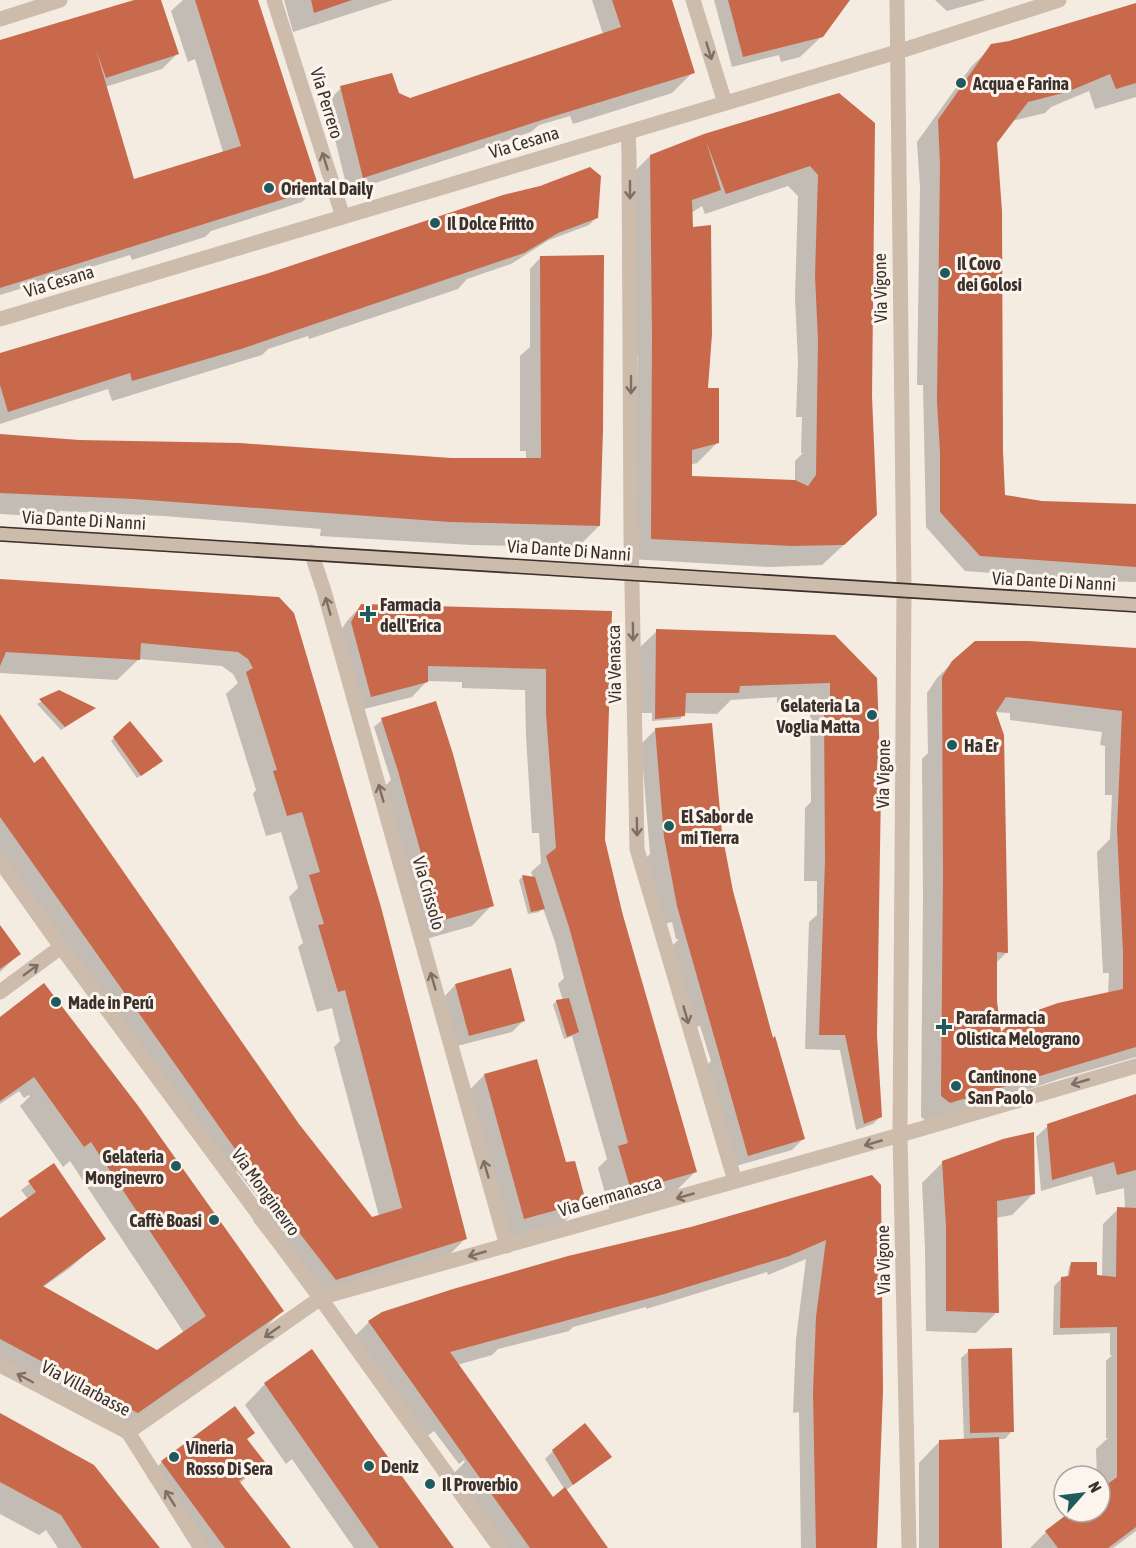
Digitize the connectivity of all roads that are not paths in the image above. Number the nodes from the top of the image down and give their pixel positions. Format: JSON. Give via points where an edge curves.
{"nodes":[{"id":1,"x":60,"y":0,"type":"edge"},
{"id":2,"x":274,"y":0,"type":"edge"},
{"id":3,"x":693,"y":0,"type":"edge"},
{"id":4,"x":897,"y":0,"type":"edge"},
{"id":5,"x":1059,"y":0,"type":"edge"},
{"id":6,"x":0,"y":19,"type":"edge"},
{"id":7,"x":897,"y":52,"type":"junction"},
{"id":8,"x":725,"y":103,"type":"junction"},
{"id":9,"x":627,"y":132,"type":"junction"},
{"id":10,"x":343,"y":217,"type":"junction"},
{"id":11,"x":0,"y":319,"type":"edge"},
{"id":12,"x":0,"y":534,"type":"edge"},
{"id":13,"x":311,"y":552,"type":"junction"},
{"id":14,"x":633,"y":574,"type":"junction"},
{"id":15,"x":904,"y":590,"type":"junction"},
{"id":16,"x":1136,"y":605,"type":"edge"},
{"id":17,"x":0,"y":861,"type":"edge"},
{"id":18,"x":61,"y":947,"type":"junction"},
{"id":19,"x":0,"y":992,"type":"edge"},
{"id":20,"x":1136,"y":1066,"type":"edge"},
{"id":21,"x":900,"y":1135,"type":"junction"},
{"id":22,"x":735,"y":1181,"type":"junction"},
{"id":23,"x":507,"y":1245,"type":"junction"},
{"id":24,"x":321,"y":1299,"type":"junction"},
{"id":25,"x":0,"y":1365,"type":"edge"},
{"id":26,"x":128,"y":1432,"type":"junction"},
{"id":27,"x":201,"y":1548,"type":"edge"},
{"id":28,"x":500,"y":1548,"type":"edge"},
{"id":29,"x":909,"y":1548,"type":"edge"}],
"edges":[{"from":1,"to":6,"type":"street"},
{"from":10,"to":2,"type":"street","name":"Via Perrero","one_way":true},
{"from":3,"to":8,"type":"street","one_way":true},
{"from":4,"to":7,"type":"street","name":"Via Vigone"},
{"from":5,"to":7,"type":"street","name":"Via Cesana"},
{"from":7,"to":8,"type":"street","name":"Via Cesana"},
{"from":7,"to":15,"type":"street","name":"Via Vigone"},
{"from":8,"to":9,"type":"street","name":"Via Cesana"},
{"from":9,"to":10,"type":"street","name":"Via Cesana"},
{"from":9,"to":14,"type":"street","name":"Via Venasca","one_way":true},
{"from":10,"to":11,"type":"street","name":"Via Cesana"},
{"from":12,"to":13,"type":"street","name":"Via Dante Di Nanni"},
{"from":13,"to":14,"type":"street","name":"Via Dante Di Nanni"},
{"from":23,"to":13,"type":"street","name":"Via Crissolo","one_way":true},
{"from":14,"to":15,"type":"street","name":"Via Dante Di Nanni"},
{"from":14,"to":22,"type":"street","name":"Via Venasca","one_way":true,"via":[[638,849]]},
{"from":15,"to":16,"type":"street","name":"Via Dante Di Nanni"},
{"from":15,"to":21,"type":"street","name":"Via Vigone"},
{"from":17,"to":18,"type":"street","name":"Via Monginevro"},
{"from":19,"to":18,"type":"street","one_way":true},
{"from":18,"to":24,"type":"street","name":"Via Monginevro"},
{"from":20,"to":21,"type":"street","name":"Via Germanasca","one_way":true},
{"from":21,"to":22,"type":"street","name":"Via Germanasca","one_way":true},
{"from":21,"to":29,"type":"street","name":"Via Vigone"},
{"from":22,"to":23,"type":"street","name":"Via Germanasca","one_way":true},
{"from":23,"to":24,"type":"street","name":"Via Germanasca","one_way":true},
{"from":24,"to":26,"type":"street","name":"Via Germanasca","one_way":true},
{"from":24,"to":28,"type":"street","name":"Via Monginevro"},
{"from":26,"to":25,"type":"street","name":"Via Villarbasse","one_way":true},
{"from":27,"to":26,"type":"street","name":"Via Villarbasse","one_way":true}]}
